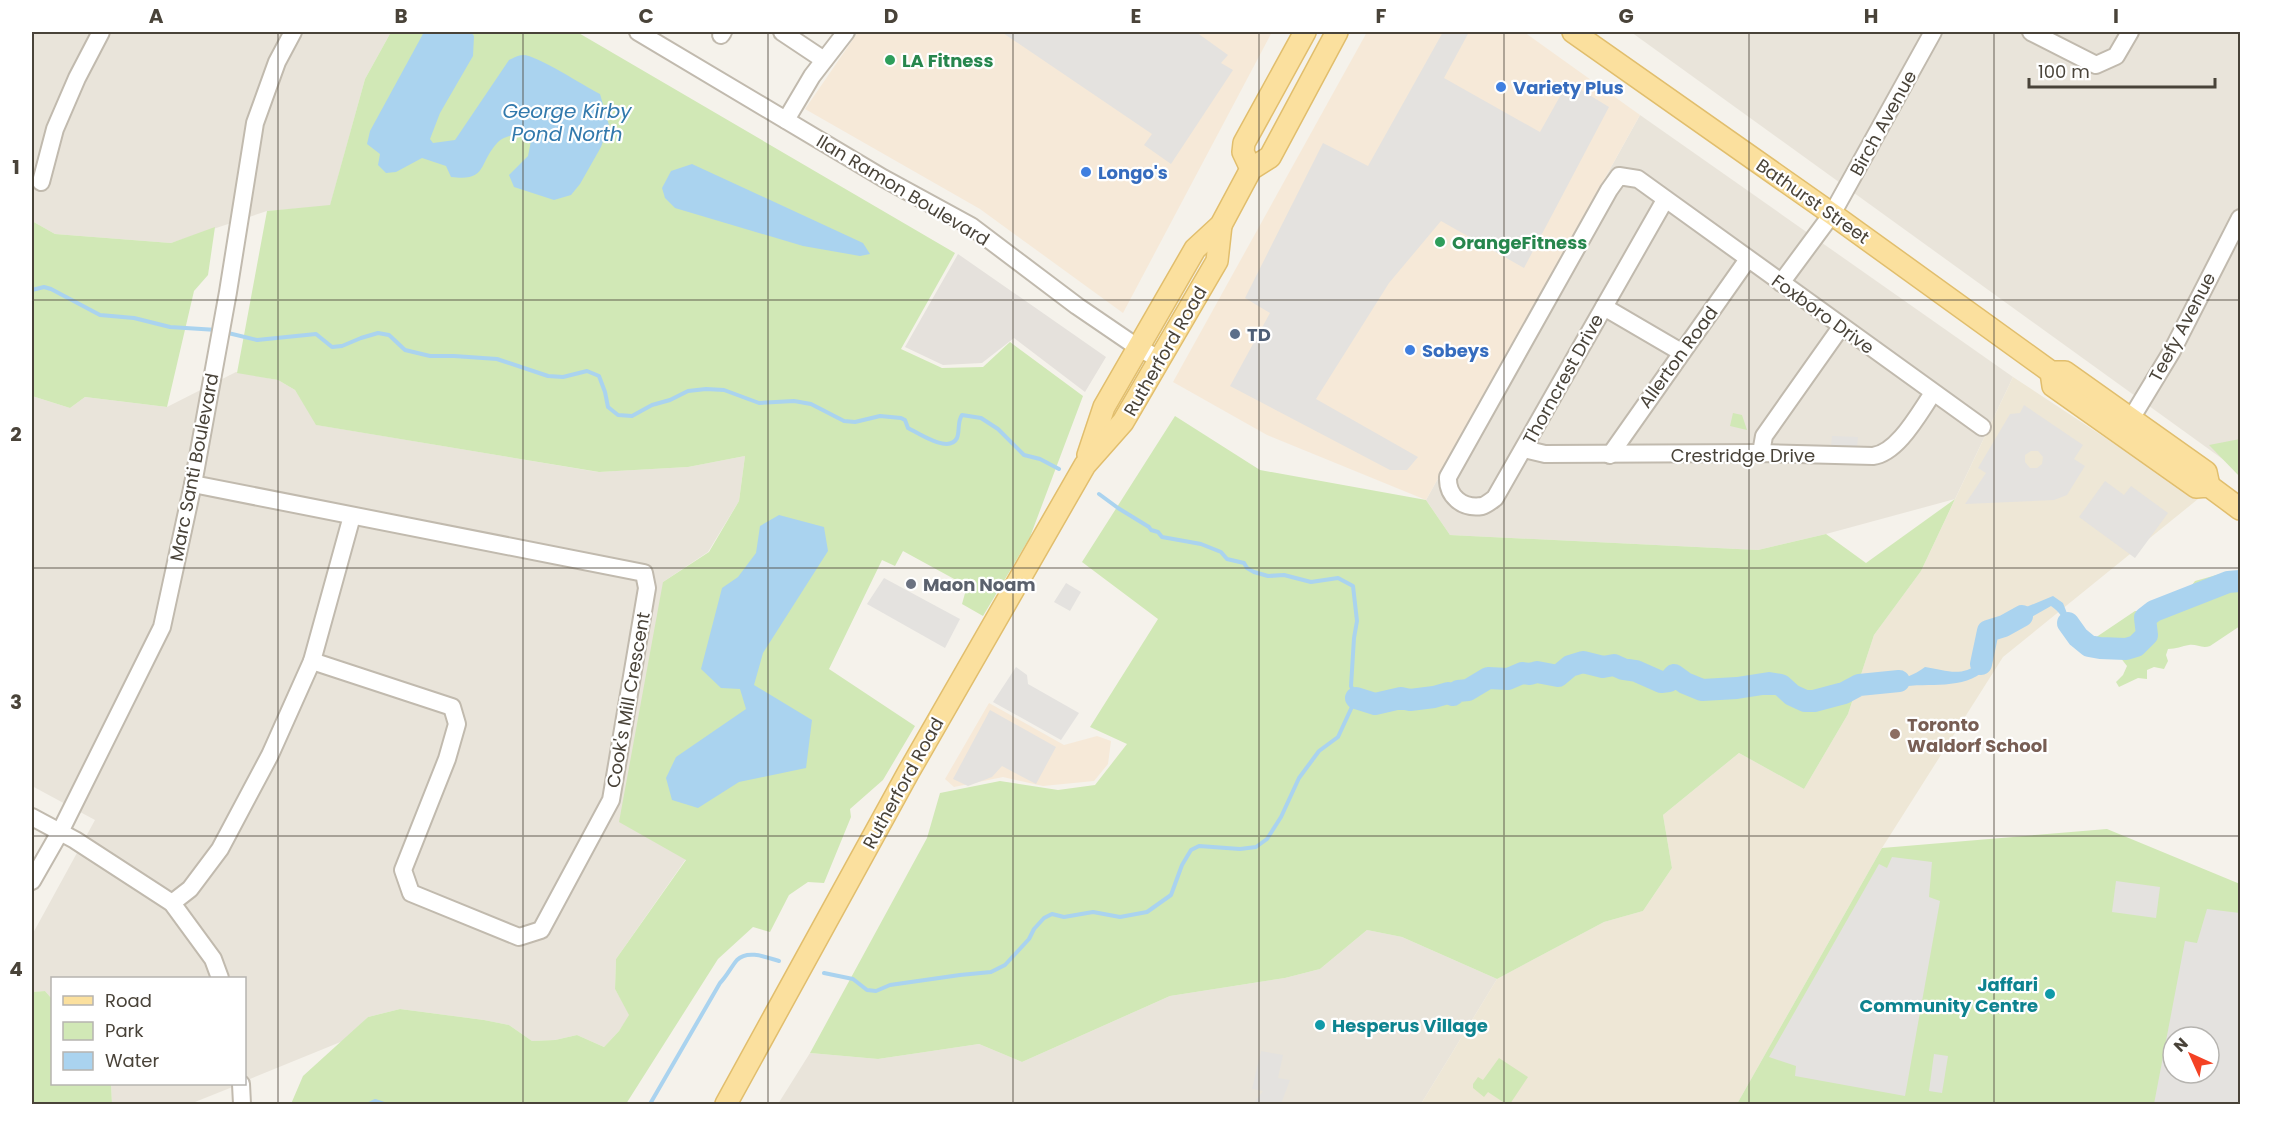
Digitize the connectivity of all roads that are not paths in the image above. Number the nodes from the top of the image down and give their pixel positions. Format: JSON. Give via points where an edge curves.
{"nodes":[{"id":1,"x":101,"y":32,"type":"edge"},
{"id":2,"x":293,"y":32,"type":"edge"},
{"id":3,"x":782,"y":32,"type":"edge"},
{"id":4,"x":846,"y":32,"type":"edge"},
{"id":5,"x":1305,"y":32,"type":"edge"},
{"id":6,"x":1337,"y":32,"type":"edge"},
{"id":7,"x":1573,"y":32,"type":"edge"},
{"id":8,"x":1933,"y":32,"type":"edge"},
{"id":9,"x":2031,"y":32,"type":"edge"},
{"id":10,"x":2130,"y":32,"type":"edge"},
{"id":11,"x":648,"y":34,"type":"edge"},
{"id":12,"x":824,"y":60,"type":"junction"},
{"id":13,"x":786,"y":120,"type":"junction"},
{"id":14,"x":1251,"y":169,"type":"junction"},
{"id":15,"x":40,"y":182,"type":"dead end"},
{"id":16,"x":1665,"y":200,"type":"junction"},
{"id":17,"x":1832,"y":214,"type":"junction"},
{"id":18,"x":1221,"y":225,"type":"junction"},
{"id":19,"x":2238,"y":227,"type":"edge"},
{"id":20,"x":1748,"y":259,"type":"junction"},
{"id":21,"x":1781,"y":283,"type":"junction"},
{"id":22,"x":1604,"y":307,"type":"junction"},
{"id":23,"x":1841,"y":327,"type":"junction"},
{"id":24,"x":1140,"y":349,"type":"junction"},
{"id":25,"x":1681,"y":352,"type":"junction"},
{"id":26,"x":1160,"y":359,"type":"junction"},
{"id":27,"x":1933,"y":393,"type":"junction"},
{"id":28,"x":1982,"y":427,"type":"dead end"},
{"id":29,"x":2126,"y":428,"type":"junction"},
{"id":30,"x":1524,"y":449,"type":"junction"},
{"id":31,"x":1761,"y":453,"type":"junction"},
{"id":32,"x":1610,"y":455,"type":"junction"},
{"id":33,"x":1085,"y":465,"type":"junction"},
{"id":34,"x":1448,"y":477,"type":"joint"},
{"id":35,"x":193,"y":483,"type":"junction"},
{"id":36,"x":2241,"y":509,"type":"edge"},
{"id":37,"x":352,"y":516,"type":"junction"},
{"id":38,"x":312,"y":661,"type":"junction"},
{"id":39,"x":32,"y":817,"type":"edge"},
{"id":40,"x":60,"y":832,"type":"junction"},
{"id":41,"x":32,"y":881,"type":"edge"},
{"id":42,"x":172,"y":903,"type":"junction"},
{"id":43,"x":220,"y":977,"type":"edge"},
{"id":44,"x":241,"y":1085,"type":"edge"},
{"id":45,"x":242,"y":1104,"type":"edge"},
{"id":46,"x":726,"y":1104,"type":"edge"}],
"edges":[{"from":1,"to":15,"type":"street","via":[[55,129]]},
{"from":2,"to":35,"type":"street","name":"Marc Santi Boulevard","via":[[277,62],[255,123]]},
{"from":3,"to":12,"type":"street"},
{"from":4,"to":12,"type":"street"},
{"from":5,"to":14,"type":"main road","via":[[1244,143],[1243,152]]},
{"from":6,"to":14,"type":"main road","name":"Rutherford Road","via":[[1270,157]]},
{"from":7,"to":17,"type":"main road","name":"Bathurst Street"},
{"from":8,"to":17,"type":"street","name":"Birch Avenue"},
{"from":9,"to":10,"type":"street","via":[[2096,64],[2116,56]]},
{"from":11,"to":13,"type":"street","name":"Ilan Ramon Boulevard"},
{"from":12,"to":13,"type":"street"},
{"from":13,"to":24,"type":"street","name":"Ilan Ramon Boulevard","via":[[971,226]]},
{"from":14,"to":18,"type":"main road","name":"Rutherford Road"},
{"from":16,"to":20,"type":"street","name":"Foxboro Drive"},
{"from":16,"to":22,"type":"street","name":"Thorncrest Drive"},
{"from":16,"to":34,"type":"street","name":"Foxboro Drive","via":[[1638,179],[1619,176]]},
{"from":17,"to":21,"type":"street","name":"Birch Avenue"},
{"from":17,"to":29,"type":"main road","name":"Bathurst Street","via":[[2051,372],[2052,386]]},
{"from":18,"to":24,"type":"main road","name":"Rutherford Road","via":[[1195,249]]},
{"from":18,"to":26,"type":"main road","name":"Rutherford Road","via":[[1217,261]]},
{"from":19,"to":29,"type":"street","name":"Teefy Avenue"},
{"from":20,"to":21,"type":"street","name":"Foxboro Drive"},
{"from":20,"to":25,"type":"street","name":"Allerton Road"},
{"from":21,"to":23,"type":"street","name":"Foxboro Drive"},
{"from":22,"to":25,"type":"street"},
{"from":22,"to":30,"type":"street","name":"Thorncrest Drive"},
{"from":23,"to":27,"type":"street","name":"Foxboro Drive"},
{"from":23,"to":31,"type":"street","via":[[1764,436]]},
{"from":24,"to":26,"type":"street","name":"Ilan Ramon Boulevard"},
{"from":24,"to":33,"type":"main road","name":"Rutherford Road","via":[[1104,408]]},
{"from":25,"to":32,"type":"street","name":"Allerton Road"},
{"from":26,"to":33,"type":"main road","name":"Rutherford Road","via":[[1123,422]]},
{"from":27,"to":28,"type":"street","name":"Foxboro Drive"},
{"from":27,"to":31,"type":"street","name":"Crestridge Drive","via":[[1895,446],[1879,456]]},
{"from":29,"to":36,"type":"main road","name":"Bathurst Street","via":[[2196,487],[2209,486]]},
{"from":30,"to":32,"type":"street","name":"Crestridge Drive","via":[[1545,454]]},
{"from":30,"to":34,"type":"street","name":"Thorncrest Drive","via":[[1495,498],[1483,506],[1454,498],[1447,488]]},
{"from":31,"to":32,"type":"street","name":"Crestridge Drive"},
{"from":33,"to":46,"type":"main road","name":"Rutherford Road","via":[[908,773]]},
{"from":35,"to":37,"type":"street","name":"Cook's Mill Crescent"},
{"from":35,"to":40,"type":"street","name":"Marc Santi Boulevard","via":[[162,627]]},
{"from":37,"to":38,"type":"street"},
{"from":37,"to":38,"type":"street","name":"Cook's Mill Crescent","via":[[644,573],[647,588],[611,800],[541,930],[519,937],[411,893],[403,870],[447,759],[457,724],[452,707]]},
{"from":38,"to":42,"type":"street","via":[[270,755],[220,849],[190,889]]},
{"from":39,"to":40,"type":"street"},
{"from":40,"to":41,"type":"street","name":"Marc Santi Boulevard"},
{"from":40,"to":42,"type":"street"},
{"from":42,"to":43,"type":"street","via":[[213,959]]},
{"from":44,"to":45,"type":"street"}]}
